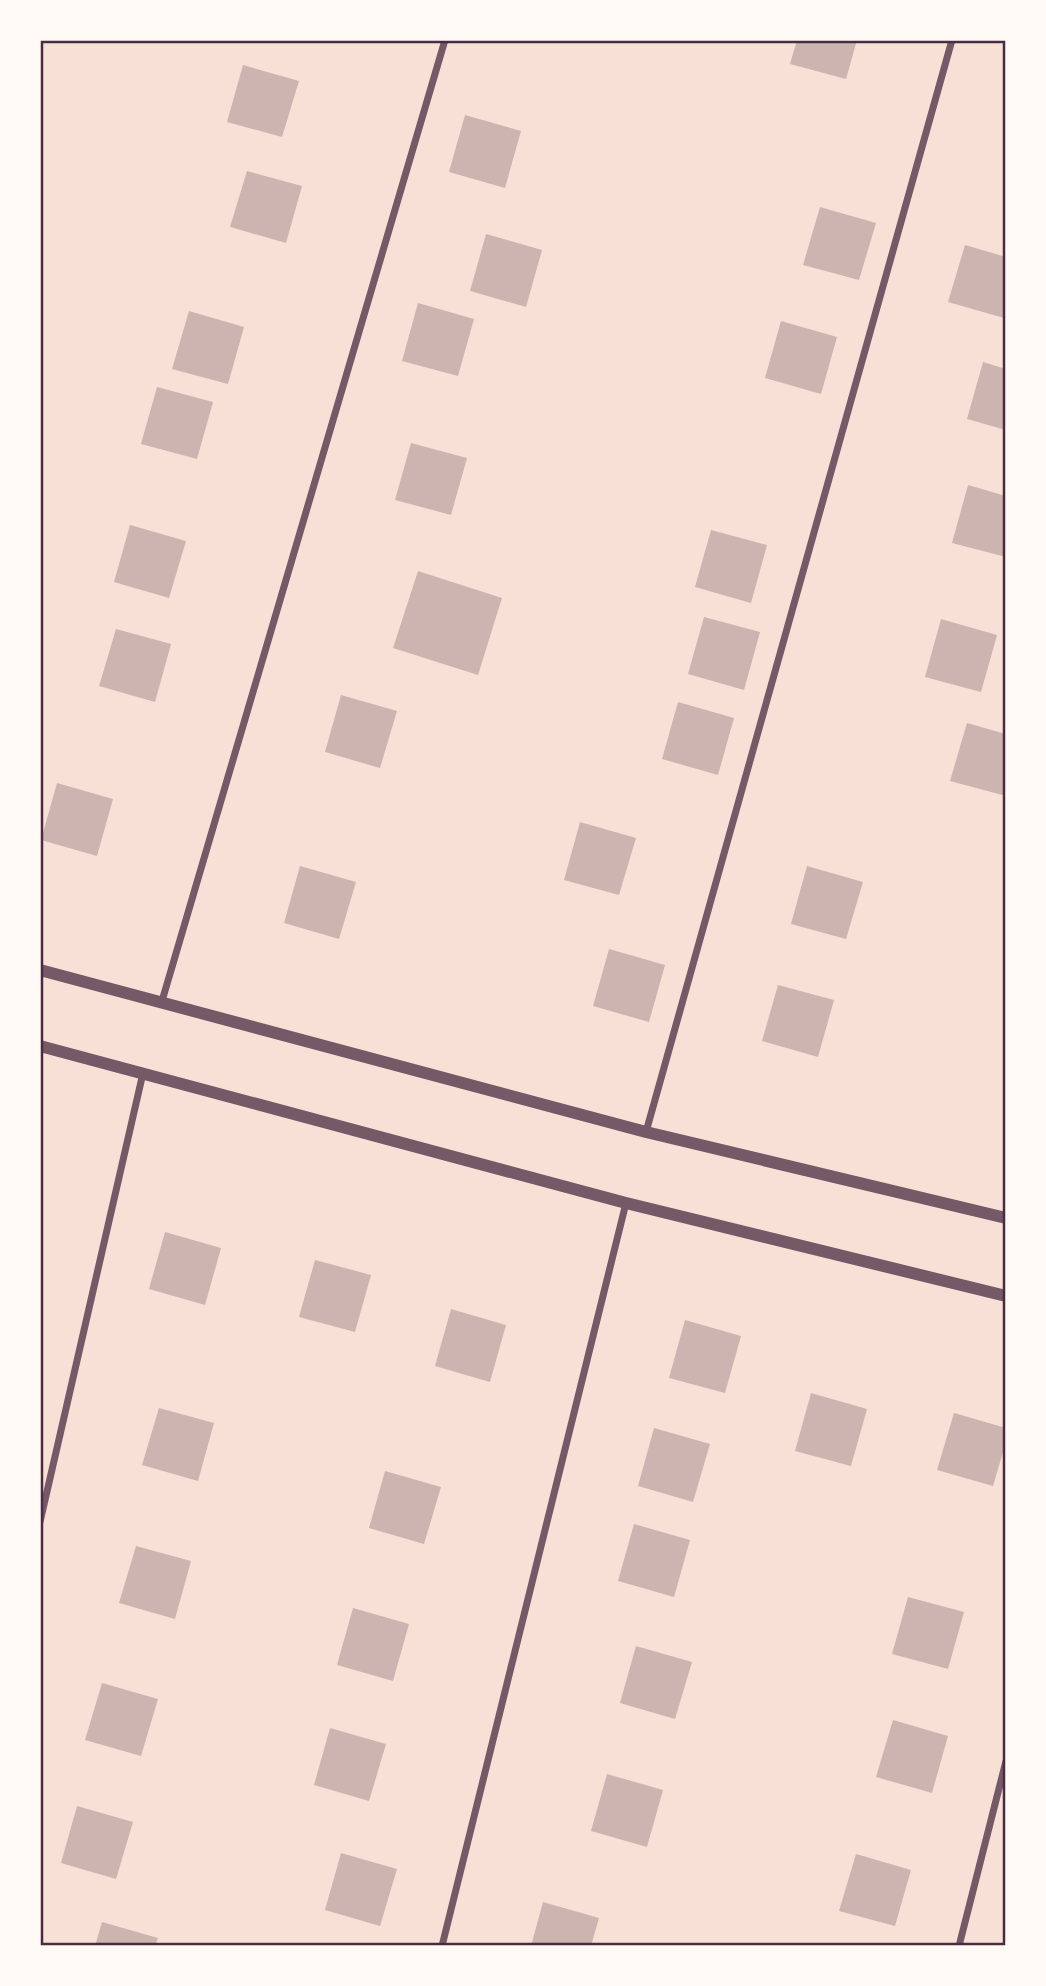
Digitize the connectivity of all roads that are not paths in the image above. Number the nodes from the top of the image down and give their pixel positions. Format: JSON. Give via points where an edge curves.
{"nodes":[{"id":1,"x":445,"y":40,"type":"edge"},
{"id":2,"x":952,"y":40,"type":"edge"},
{"id":3,"x":40,"y":970,"type":"edge"},
{"id":4,"x":162,"y":1001,"type":"junction"},
{"id":5,"x":40,"y":1046,"type":"edge"},
{"id":6,"x":143,"y":1073,"type":"junction"},
{"id":7,"x":646,"y":1132,"type":"junction"},
{"id":8,"x":626,"y":1203,"type":"junction"},
{"id":9,"x":1006,"y":1218,"type":"edge"},
{"id":10,"x":1006,"y":1296,"type":"edge"},
{"id":11,"x":40,"y":1521,"type":"edge"},
{"id":12,"x":1006,"y":1761,"type":"edge"},
{"id":13,"x":442,"y":1946,"type":"edge"},
{"id":14,"x":960,"y":1946,"type":"edge"}],
"edges":[{"from":1,"to":4,"type":"street"},
{"from":2,"to":7,"type":"street"},
{"from":3,"to":4,"type":"street"},
{"from":4,"to":7,"type":"street"},
{"from":5,"to":6,"type":"street"},
{"from":6,"to":8,"type":"street"},
{"from":6,"to":11,"type":"street"},
{"from":7,"to":9,"type":"street"},
{"from":8,"to":10,"type":"street"},
{"from":8,"to":13,"type":"street"},
{"from":12,"to":14,"type":"street"}]}
